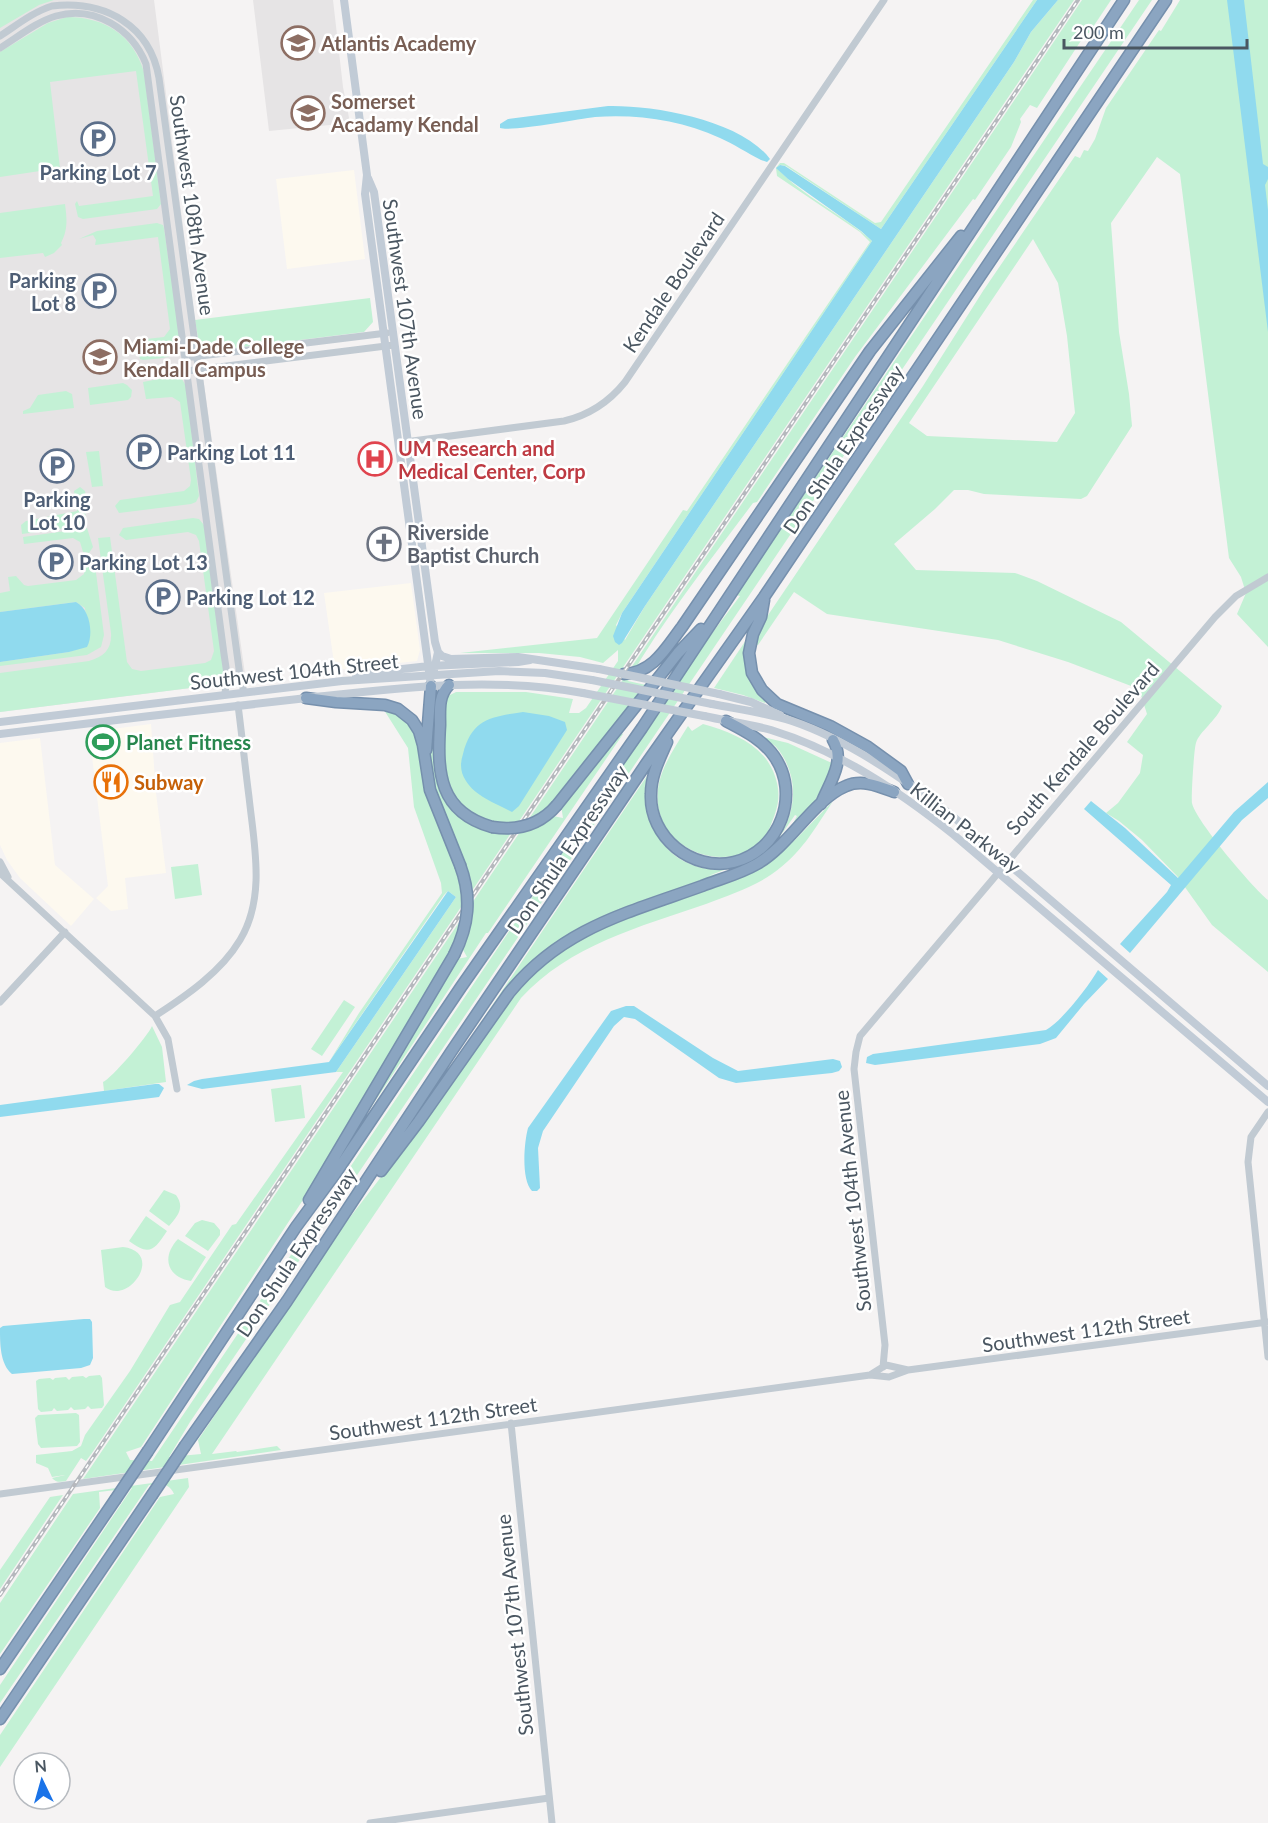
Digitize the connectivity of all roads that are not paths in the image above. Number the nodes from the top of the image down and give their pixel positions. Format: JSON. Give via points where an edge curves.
{"nodes":[{"id":1,"x":344,"y":0,"type":"edge"},
{"id":2,"x":884,"y":0,"type":"edge"},
{"id":3,"x":1125,"y":0,"type":"edge"},
{"id":4,"x":1166,"y":0,"type":"edge"},
{"id":5,"x":0,"y":36,"type":"edge"},
{"id":6,"x":0,"y":48,"type":"edge"},
{"id":7,"x":982,"y":214,"type":"junction"},
{"id":8,"x":388,"y":333,"type":"junction"},
{"id":9,"x":390,"y":346,"type":"junction"},
{"id":10,"x":197,"y":357,"type":"junction"},
{"id":11,"x":186,"y":358,"type":"junction"},
{"id":12,"x":199,"y":370,"type":"junction"},
{"id":13,"x":187,"y":371,"type":"junction"},
{"id":14,"x":403,"y":442,"type":"junction"},
{"id":15,"x":1268,"y":577,"type":"edge"},
{"id":16,"x":764,"y":597,"type":"junction"},
{"id":17,"x":714,"y":616,"type":"junction"},
{"id":18,"x":438,"y":652,"type":"junction"},
{"id":19,"x":530,"y":660,"type":"junction"},
{"id":20,"x":432,"y":670,"type":"junction"},
{"id":21,"x":624,"y":674,"type":"junction"},
{"id":22,"x":592,"y":680,"type":"joint"},
{"id":23,"x":449,"y":685,"type":"junction"},
{"id":24,"x":431,"y":686,"type":"junction"},
{"id":25,"x":244,"y":692,"type":"junction"},
{"id":26,"x":583,"y":693,"type":"joint"},
{"id":27,"x":225,"y":694,"type":"junction"},
{"id":28,"x":306,"y":698,"type":"junction"},
{"id":29,"x":238,"y":705,"type":"junction"},
{"id":30,"x":119,"y":707,"type":"junction"},
{"id":31,"x":120,"y":720,"type":"junction"},
{"id":32,"x":726,"y":721,"type":"junction"},
{"id":33,"x":792,"y":721,"type":"junction"},
{"id":34,"x":0,"y":722,"type":"edge"},
{"id":35,"x":676,"y":722,"type":"junction"},
{"id":36,"x":0,"y":734,"type":"edge"},
{"id":37,"x":833,"y":740,"type":"junction"},
{"id":38,"x":425,"y":757,"type":"junction"},
{"id":39,"x":839,"y":759,"type":"junction"},
{"id":40,"x":908,"y":784,"type":"junction"},
{"id":41,"x":894,"y":792,"type":"junction"},
{"id":42,"x":821,"y":804,"type":"junction"},
{"id":43,"x":0,"y":862,"type":"edge"},
{"id":44,"x":1006,"y":863,"type":"junction"},
{"id":45,"x":0,"y":873,"type":"edge"},
{"id":46,"x":998,"y":873,"type":"junction"},
{"id":47,"x":9,"y":879,"type":"junction"},
{"id":48,"x":65,"y":932,"type":"junction"},
{"id":49,"x":0,"y":1002,"type":"edge"},
{"id":50,"x":155,"y":1016,"type":"junction"},
{"id":51,"x":856,"y":1048,"type":"joint"},
{"id":52,"x":1268,"y":1086,"type":"edge"},
{"id":53,"x":177,"y":1089,"type":"dead end"},
{"id":54,"x":1268,"y":1102,"type":"edge"},
{"id":55,"x":1268,"y":1112,"type":"edge"},
{"id":56,"x":345,"y":1215,"type":"junction"},
{"id":57,"x":296,"y":1227,"type":"junction"},
{"id":58,"x":1266,"y":1322,"type":"edge"},
{"id":59,"x":1268,"y":1357,"type":"edge"},
{"id":60,"x":888,"y":1370,"type":"junction"},
{"id":61,"x":511,"y":1423,"type":"junction"},
{"id":62,"x":0,"y":1494,"type":"edge"},
{"id":63,"x":0,"y":1669,"type":"edge"},
{"id":64,"x":0,"y":1719,"type":"edge"},
{"id":65,"x":549,"y":1798,"type":"junction"},
{"id":66,"x":370,"y":1823,"type":"edge"},
{"id":67,"x":552,"y":1823,"type":"edge"}],
"edges":[{"from":1,"to":8,"type":"main road","name":"Southwest 107th Avenue","via":[[367,175],[365,194]]},
{"from":2,"to":14,"type":"street","name":"Kendale Boulevard","via":[[625,382],[609,399],[585,415],[564,421]]},
{"from":3,"to":7,"type":"highway","name":"Don Shula Expressway"},
{"from":4,"to":16,"type":"highway","name":"Don Shula Expressway"},
{"from":5,"to":10,"type":"street","name":"Southwest 108th Avenue","via":[[39,11],[79,3],[100,6],[124,18],[147,42],[157,66]]},
{"from":6,"to":11,"type":"street","name":"Southwest 108th Avenue","via":[[44,21],[62,15],[93,15],[118,27],[138,48],[147,71]]},
{"from":7,"to":17,"type":"highway","name":"Don Shula Expressway"},
{"from":7,"to":21,"type":"highway","via":[[950,248],[870,351],[725,567],[656,661],[643,670]]},
{"from":8,"to":9,"type":"main road","name":"Southwest 107th Avenue"},
{"from":8,"to":10,"type":"street"},
{"from":9,"to":12,"type":"street"},
{"from":9,"to":14,"type":"main road","name":"Southwest 107th Avenue"},
{"from":10,"to":11,"type":"street"},
{"from":10,"to":12,"type":"street","name":"Southwest 108th Avenue"},
{"from":11,"to":13,"type":"street","name":"Southwest 108th Avenue"},
{"from":12,"to":13,"type":"street"},
{"from":12,"to":25,"type":"street","name":"Southwest 108th Avenue"},
{"from":13,"to":27,"type":"street","name":"Southwest 108th Avenue","via":[[225,654]]},
{"from":14,"to":18,"type":"main road","name":"Southwest 107th Avenue"},
{"from":14,"to":20,"type":"main road","name":"Southwest 107th Avenue"},
{"from":15,"to":44,"type":"street","name":"South Kendale Boulevard","via":[[1236,596]]},
{"from":16,"to":35,"type":"highway","name":"Don Shula Expressway"},
{"from":16,"to":40,"type":"highway","via":[[762,617],[749,652],[752,673],[762,690],[777,704],[868,747],[901,771]]},
{"from":17,"to":23,"type":"highway","bridge":true,"via":[[678,653],[557,805],[531,825],[492,827],[460,812],[450,799],[441,781],[438,756],[441,698]]},
{"from":17,"to":57,"type":"highway","name":"Don Shula Expressway","via":[[642,728]]},
{"from":18,"to":19,"type":"main road","via":[[448,659]]},
{"from":18,"to":20,"type":"main road","name":"Southwest 107th Avenue"},
{"from":19,"to":20,"type":"main road"},
{"from":19,"to":21,"type":"main road","bridge":true},
{"from":20,"to":22,"type":"main road","name":"Southwest 104th Street","via":[[521,672]]},
{"from":20,"to":24,"type":"main road","name":"Southwest 107th Avenue"},
{"from":20,"to":25,"type":"main road","name":"Southwest 104th Street"},
{"from":21,"to":33,"type":"main road","bridge":true,"via":[[751,702]]},
{"from":22,"to":33,"type":"main road","name":"Killian Parkway","bridge":true},
{"from":23,"to":24,"type":"main road","name":"Southwest 104th Street"},
{"from":23,"to":26,"type":"main road","name":"Southwest 104th Street","via":[[523,684]]},
{"from":24,"to":28,"type":"main road","name":"Southwest 104th Street"},
{"from":24,"to":38,"type":"highway"},
{"from":25,"to":27,"type":"main road","name":"Southwest 104th Street"},
{"from":26,"to":32,"type":"main road","name":"Killian Parkway","bridge":true},
{"from":27,"to":30,"type":"main road","name":"Southwest 104th Street"},
{"from":28,"to":29,"type":"main road","name":"Southwest 104th Street"},
{"from":28,"to":38,"type":"highway","via":[[398,709],[416,726]]},
{"from":29,"to":31,"type":"main road","name":"Southwest 104th Street"},
{"from":29,"to":50,"type":"street","via":[[256,862],[253,910],[243,935],[226,960]]},
{"from":30,"to":31,"type":"main road"},
{"from":30,"to":34,"type":"main road","name":"Southwest 104th Street"},
{"from":31,"to":36,"type":"main road","name":"Southwest 104th Street"},
{"from":32,"to":35,"type":"highway","via":[[758,739],[774,756],[784,776],[786,797],[782,820],[771,839],[754,854],[722,863],[700,861],[680,852],[664,836],[654,816],[654,773]]},
{"from":32,"to":39,"type":"main road","name":"Killian Parkway","via":[[783,734]]},
{"from":33,"to":37,"type":"main road","name":"Killian Parkway"},
{"from":35,"to":56,"type":"highway","name":"Don Shula Expressway"},
{"from":37,"to":39,"type":"highway"},
{"from":37,"to":40,"type":"main road","name":"Killian Parkway"},
{"from":38,"to":57,"type":"highway","bridge":true,"via":[[429,786],[466,884],[468,910],[464,934]]},
{"from":39,"to":41,"type":"main road","name":"Killian Parkway"},
{"from":39,"to":42,"type":"highway"},
{"from":40,"to":44,"type":"main road","name":"Killian Parkway","via":[[950,814]]},
{"from":41,"to":42,"type":"highway","via":[[855,783]]},
{"from":41,"to":46,"type":"main road","name":"Killian Parkway"},
{"from":42,"to":56,"type":"highway","via":[[783,845],[756,865],[598,924],[543,957],[509,993],[419,1122]]},
{"from":43,"to":47,"type":"street"},
{"from":44,"to":46,"type":"street","name":"South Kendale Boulevard"},
{"from":44,"to":52,"type":"main road","name":"Killian Parkway"},
{"from":45,"to":47,"type":"street"},
{"from":46,"to":51,"type":"street","name":"South Kendale Boulevard","via":[[865,1028]]},
{"from":46,"to":54,"type":"main road","name":"Killian Parkway"},
{"from":47,"to":48,"type":"street"},
{"from":48,"to":49,"type":"street"},
{"from":48,"to":50,"type":"street"},
{"from":50,"to":53,"type":"street","via":[[168,1039]]},
{"from":51,"to":60,"type":"street","name":"Southwest 104th Avenue","via":[[855,1073]]},
{"from":55,"to":58,"type":"street","via":[[1251,1137],[1248,1162]]},
{"from":56,"to":64,"type":"highway","name":"Don Shula Expressway","bridge":true},
{"from":57,"to":63,"type":"highway","name":"Don Shula Expressway","bridge":true},
{"from":58,"to":59,"type":"street"},
{"from":58,"to":60,"type":"street","name":"Southwest 112th Street"},
{"from":60,"to":61,"type":"street","name":"Southwest 112th Street"},
{"from":61,"to":62,"type":"street","name":"Southwest 112th Street"},
{"from":61,"to":65,"type":"street","name":"Southwest 107th Avenue"},
{"from":65,"to":66,"type":"street"},
{"from":65,"to":67,"type":"street","name":"Southwest 107th Avenue"}]}
